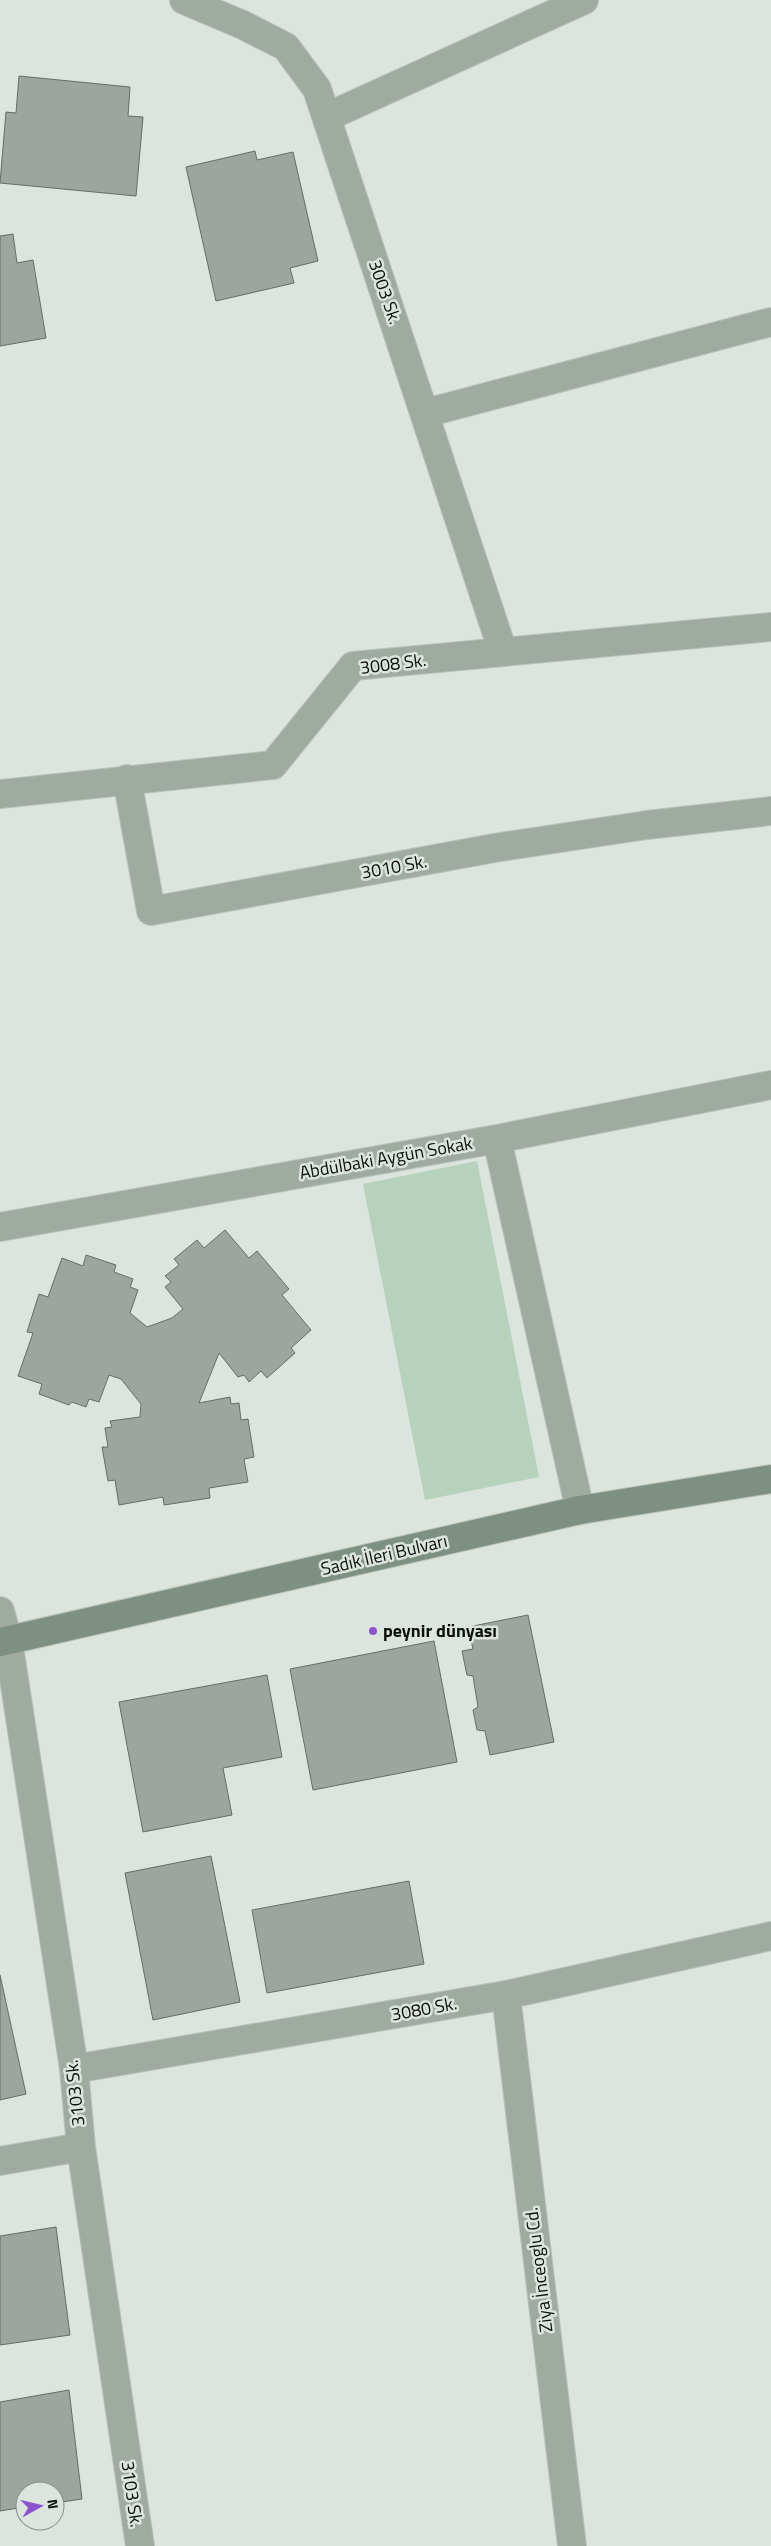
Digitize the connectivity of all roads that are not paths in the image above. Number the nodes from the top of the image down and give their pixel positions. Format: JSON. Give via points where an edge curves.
{"nodes":[{"id":1,"x":184,"y":0,"type":"edge"},
{"id":2,"x":584,"y":0,"type":"edge"},
{"id":3,"x":327,"y":117,"type":"junction"},
{"id":4,"x":771,"y":322,"type":"edge"},
{"id":5,"x":426,"y":413,"type":"junction"},
{"id":6,"x":771,"y":627,"type":"edge"},
{"id":7,"x":503,"y":652,"type":"junction"},
{"id":8,"x":127,"y":779,"type":"junction"},
{"id":9,"x":0,"y":794,"type":"edge"},
{"id":10,"x":771,"y":812,"type":"edge"},
{"id":11,"x":771,"y":1085,"type":"edge"},
{"id":12,"x":497,"y":1138,"type":"junction"},
{"id":13,"x":0,"y":1226,"type":"edge"},
{"id":14,"x":771,"y":1479,"type":"edge"},
{"id":15,"x":580,"y":1510,"type":"junction"},
{"id":16,"x":0,"y":1612,"type":"edge"},
{"id":17,"x":4,"y":1641,"type":"edge"},
{"id":18,"x":771,"y":1936,"type":"edge"},
{"id":19,"x":506,"y":1995,"type":"junction"},
{"id":20,"x":74,"y":2069,"type":"junction"},
{"id":21,"x":81,"y":2148,"type":"junction"},
{"id":22,"x":0,"y":2162,"type":"edge"},
{"id":23,"x":140,"y":2546,"type":"edge"},
{"id":24,"x":572,"y":2546,"type":"edge"}],
"edges":[{"from":1,"to":3,"type":"street","name":"3003 Sk.","via":[[286,47],[317,89]]},
{"from":2,"to":3,"type":"street"},
{"from":3,"to":5,"type":"street","name":"3003 Sk."},
{"from":4,"to":5,"type":"street"},
{"from":5,"to":7,"type":"street","name":"3003 Sk."},
{"from":6,"to":7,"type":"street","name":"3008 Sk."},
{"from":7,"to":8,"type":"street","name":"3008 Sk.","via":[[353,666],[272,765]]},
{"from":8,"to":9,"type":"street","name":"3008 Sk."},
{"from":8,"to":10,"type":"street","name":"3010 Sk.","via":[[150,911],[500,847],[647,825]]},
{"from":11,"to":12,"type":"street","name":"Abdülbaki Aygün Sokak"},
{"from":12,"to":13,"type":"street","name":"Abdülbaki Aygün Sokak"},
{"from":12,"to":15,"type":"street"},
{"from":14,"to":15,"type":"main road","name":"Sadık İleri Bulvarı"},
{"from":15,"to":17,"type":"main road","name":"Sadık İleri Bulvarı"},
{"from":16,"to":17,"type":"street","name":"3103 Sk."},
{"from":17,"to":20,"type":"street","name":"3103 Sk."},
{"from":18,"to":19,"type":"street","name":"3080 Sk."},
{"from":19,"to":20,"type":"street","name":"3080 Sk."},
{"from":19,"to":24,"type":"street","name":"Ziya İnceoglu Cd."},
{"from":20,"to":21,"type":"street","name":"3103 Sk."},
{"from":21,"to":22,"type":"street"},
{"from":21,"to":23,"type":"street","name":"3103 Sk."}]}
